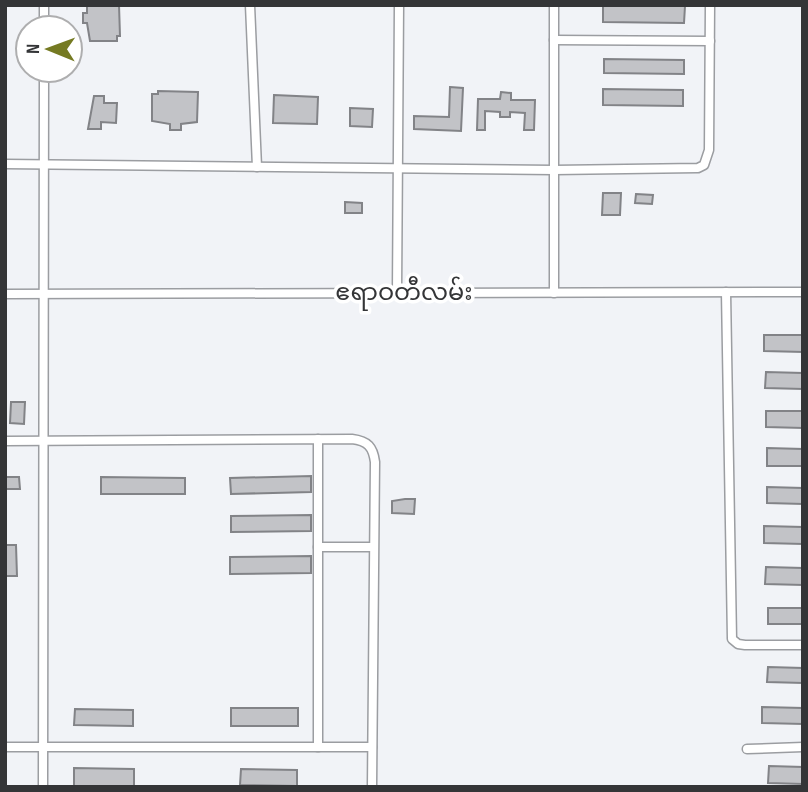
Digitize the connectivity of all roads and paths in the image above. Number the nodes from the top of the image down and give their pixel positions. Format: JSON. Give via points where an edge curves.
{"nodes":[{"id":1,"x":250,"y":5,"type":"edge"},
{"id":2,"x":399,"y":5,"type":"edge"},
{"id":3,"x":554,"y":5,"type":"edge"},
{"id":4,"x":710,"y":5,"type":"edge"},
{"id":5,"x":554,"y":40,"type":"junction"},
{"id":6,"x":710,"y":41,"type":"junction"},
{"id":7,"x":44,"y":84,"type":"edge"},
{"id":8,"x":5,"y":164,"type":"edge"},
{"id":9,"x":43,"y":164,"type":"junction"},
{"id":10,"x":257,"y":167,"type":"junction"},
{"id":11,"x":398,"y":169,"type":"junction"},
{"id":12,"x":554,"y":170,"type":"junction"},
{"id":13,"x":397,"y":292,"type":"junction"},
{"id":14,"x":726,"y":292,"type":"junction"},
{"id":15,"x":803,"y":292,"type":"edge"},
{"id":16,"x":554,"y":293,"type":"junction"},
{"id":17,"x":5,"y":294,"type":"edge"},
{"id":18,"x":42,"y":294,"type":"junction"},
{"id":19,"x":318,"y":439,"type":"junction"},
{"id":20,"x":5,"y":441,"type":"edge"},
{"id":21,"x":45,"y":441,"type":"junction"},
{"id":22,"x":318,"y":547,"type":"junction"},
{"id":23,"x":373,"y":547,"type":"junction"},
{"id":24,"x":803,"y":645,"type":"edge"},
{"id":25,"x":5,"y":747,"type":"edge"},
{"id":26,"x":43,"y":747,"type":"junction"},
{"id":27,"x":318,"y":747,"type":"junction"},
{"id":28,"x":372,"y":747,"type":"junction"},
{"id":29,"x":803,"y":747,"type":"edge"},
{"id":30,"x":747,"y":749,"type":"dead end"},
{"id":31,"x":43,"y":787,"type":"edge"},
{"id":32,"x":372,"y":787,"type":"edge"}],
"edges":[{"from":1,"to":10,"type":"street"},
{"from":2,"to":11,"type":"street"},
{"from":3,"to":5,"type":"street"},
{"from":4,"to":6,"type":"street"},
{"from":5,"to":6,"type":"street"},
{"from":5,"to":12,"type":"street"},
{"from":6,"to":12,"type":"street","via":[[709,150],[704,165],[688,170]]},
{"from":7,"to":9,"type":"street"},
{"from":8,"to":9,"type":"street"},
{"from":9,"to":10,"type":"street"},
{"from":9,"to":18,"type":"street"},
{"from":10,"to":11,"type":"street"},
{"from":11,"to":12,"type":"street"},
{"from":11,"to":13,"type":"street"},
{"from":12,"to":16,"type":"street"},
{"from":13,"to":16,"type":"street","name":"ဧရာဝတီလမ်း"},
{"from":13,"to":18,"type":"street","name":"ဧရာဝတီလမ်း"},
{"from":14,"to":15,"type":"street","name":"ဧရာဝတီလမ်း"},
{"from":14,"to":16,"type":"street","name":"ဧရာဝတီလမ်း"},
{"from":14,"to":24,"type":"street","via":[[732,639],[745,646]]},
{"from":17,"to":18,"type":"street","name":"ဧရာဝတီလမ်း"},
{"from":18,"to":21,"type":"street"},
{"from":19,"to":21,"type":"street"},
{"from":19,"to":22,"type":"street"},
{"from":19,"to":23,"type":"street","via":[[361,440],[373,451]]},
{"from":20,"to":21,"type":"street"},
{"from":21,"to":26,"type":"street"},
{"from":22,"to":23,"type":"street"},
{"from":22,"to":27,"type":"street"},
{"from":23,"to":28,"type":"street"},
{"from":25,"to":26,"type":"street"},
{"from":26,"to":27,"type":"street"},
{"from":26,"to":31,"type":"street"},
{"from":27,"to":28,"type":"street"},
{"from":28,"to":32,"type":"street"},
{"from":29,"to":30,"type":"street"}]}
